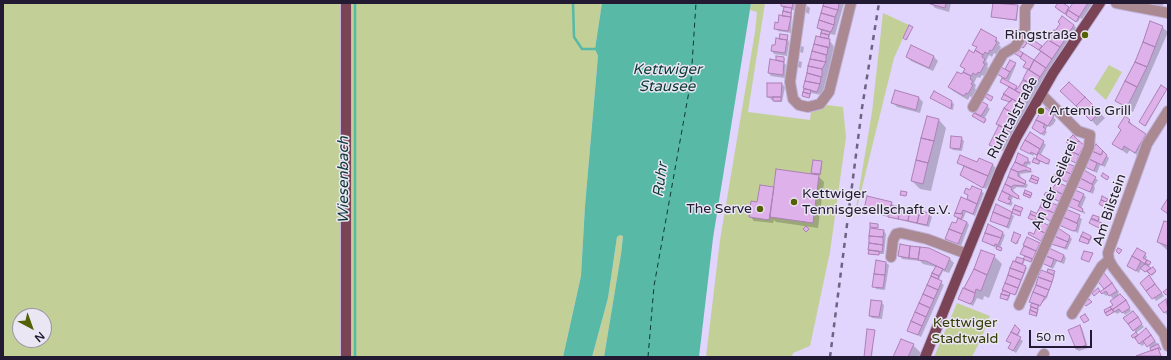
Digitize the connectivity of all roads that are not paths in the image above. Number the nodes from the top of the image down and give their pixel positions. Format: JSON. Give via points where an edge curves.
{"nodes":[{"id":1,"x":346,"y":3,"type":"edge"},
{"id":2,"x":801,"y":3,"type":"edge"},
{"id":3,"x":851,"y":3,"type":"edge"},
{"id":4,"x":1029,"y":3,"type":"edge"},
{"id":5,"x":1100,"y":3,"type":"edge"},
{"id":6,"x":1116,"y":3,"type":"edge"},
{"id":7,"x":1168,"y":13,"type":"edge"},
{"id":8,"x":1041,"y":94,"type":"junction"},
{"id":9,"x":973,"y":107,"type":"dead end"},
{"id":10,"x":1168,"y":111,"type":"edge"},
{"id":11,"x":966,"y":254,"type":"junction"},
{"id":12,"x":891,"y":257,"type":"dead end"},
{"id":13,"x":1108,"y":260,"type":"junction"},
{"id":14,"x":1019,"y":305,"type":"dead end"},
{"id":15,"x":1072,"y":314,"type":"dead end"},
{"id":16,"x":1168,"y":346,"type":"edge"},
{"id":17,"x":346,"y":357,"type":"edge"},
{"id":18,"x":925,"y":357,"type":"edge"}],
"edges":[{"from":1,"to":17,"type":"main road"},
{"from":2,"to":3,"type":"street","via":[[790,82],[793,99],[808,107],[820,104],[830,92]]},
{"from":4,"to":9,"type":"street","via":[[1025,9],[1025,30],[1015,47],[1003,54]]},
{"from":5,"to":8,"type":"main road","name":"Ruhrtalstraße"},
{"from":6,"to":7,"type":"street"},
{"from":8,"to":11,"type":"main road","name":"Ruhrtalstraße","via":[[1000,172]]},
{"from":8,"to":14,"type":"street","name":"An der Seilerei","via":[[1078,131],[1090,135],[1089,146]]},
{"from":10,"to":13,"type":"street","name":"Am Bilstein","via":[[1147,144],[1108,253]]},
{"from":11,"to":12,"type":"street","via":[[927,239],[902,233],[896,234],[893,240]]},
{"from":11,"to":18,"type":"main road","name":"Ruhrtalstraße"},
{"from":13,"to":15,"type":"street","name":"Am Bilstein"},
{"from":13,"to":16,"type":"street","via":[[1164,334]]}]}
